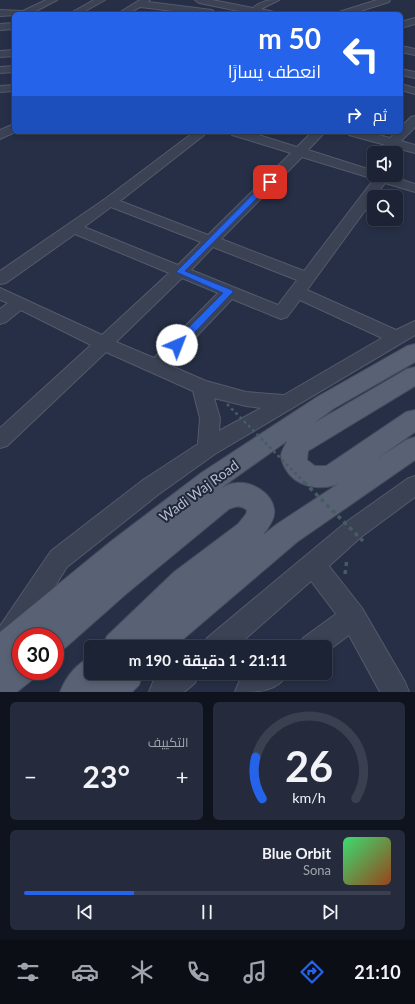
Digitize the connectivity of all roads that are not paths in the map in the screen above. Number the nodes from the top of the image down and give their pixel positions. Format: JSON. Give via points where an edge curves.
{"nodes":[{"id":1,"x":53,"y":0,"type":"edge"},
{"id":2,"x":101,"y":0,"type":"edge"},
{"id":3,"x":199,"y":0,"type":"edge"},
{"id":4,"x":275,"y":0,"type":"edge"},
{"id":5,"x":386,"y":0,"type":"edge"},
{"id":6,"x":142,"y":2,"type":"edge"},
{"id":7,"x":221,"y":4,"type":"junction"},
{"id":8,"x":254,"y":11,"type":"junction"},
{"id":9,"x":28,"y":12,"type":"edge"},
{"id":10,"x":77,"y":12,"type":"edge"},
{"id":11,"x":124,"y":12,"type":"edge"},
{"id":12,"x":200,"y":12,"type":"edge"},
{"id":13,"x":214,"y":12,"type":"edge"},
{"id":14,"x":241,"y":12,"type":"edge"},
{"id":15,"x":260,"y":12,"type":"edge"},
{"id":16,"x":348,"y":12,"type":"edge"},
{"id":17,"x":0,"y":13,"type":"edge"},
{"id":18,"x":12,"y":14,"type":"edge"},
{"id":19,"x":415,"y":22,"type":"edge"},
{"id":20,"x":403,"y":25,"type":"edge"},
{"id":21,"x":12,"y":26,"type":"edge"},
{"id":22,"x":0,"y":27,"type":"edge"},
{"id":23,"x":12,"y":53,"type":"edge"},
{"id":24,"x":0,"y":54,"type":"edge"},
{"id":25,"x":12,"y":69,"type":"edge"},
{"id":26,"x":0,"y":70,"type":"edge"},
{"id":27,"x":403,"y":72,"type":"edge"},
{"id":28,"x":415,"y":75,"type":"edge"},
{"id":29,"x":12,"y":88,"type":"edge"},
{"id":30,"x":403,"y":88,"type":"edge"},
{"id":31,"x":0,"y":89,"type":"edge"},
{"id":32,"x":415,"y":91,"type":"edge"},
{"id":33,"x":415,"y":120,"type":"edge"},
{"id":34,"x":12,"y":129,"type":"edge"},
{"id":35,"x":403,"y":132,"type":"edge"},
{"id":36,"x":199,"y":134,"type":"edge"},
{"id":37,"x":242,"y":134,"type":"edge"},
{"id":38,"x":317,"y":134,"type":"edge"},
{"id":39,"x":360,"y":134,"type":"edge"},
{"id":40,"x":401,"y":134,"type":"edge"},
{"id":41,"x":0,"y":136,"type":"edge"},
{"id":42,"x":392,"y":143,"type":"junction"},
{"id":43,"x":415,"y":149,"type":"edge"},
{"id":44,"x":298,"y":152,"type":"junction"},
{"id":45,"x":367,"y":173,"type":"edge"},
{"id":46,"x":379,"y":182,"type":"edge"},
{"id":47,"x":395,"y":182,"type":"edge"},
{"id":48,"x":415,"y":188,"type":"edge"},
{"id":49,"x":110,"y":202,"type":"junction"},
{"id":50,"x":74,"y":228,"type":"junction"},
{"id":51,"x":211,"y":241,"type":"junction"},
{"id":52,"x":180,"y":272,"type":"junction"},
{"id":53,"x":307,"y":278,"type":"junction"},
{"id":54,"x":0,"y":279,"type":"edge"},
{"id":55,"x":229,"y":292,"type":"junction"},
{"id":56,"x":296,"y":292,"type":"junction"},
{"id":57,"x":0,"y":293,"type":"edge"},
{"id":58,"x":19,"y":303,"type":"junction"},
{"id":59,"x":0,"y":318,"type":"edge"},
{"id":60,"x":409,"y":339,"type":"edge"},
{"id":61,"x":103,"y":343,"type":"junction"},
{"id":62,"x":156,"y":367,"type":"junction"},
{"id":63,"x":415,"y":376,"type":"edge"},
{"id":64,"x":201,"y":387,"type":"junction"},
{"id":65,"x":284,"y":402,"type":"junction"},
{"id":66,"x":415,"y":419,"type":"edge"},
{"id":67,"x":0,"y":440,"type":"edge"},
{"id":68,"x":415,"y":447,"type":"edge"},
{"id":69,"x":208,"y":448,"type":"junction"},
{"id":70,"x":415,"y":485,"type":"edge"},
{"id":71,"x":313,"y":564,"type":"junction"},
{"id":72,"x":353,"y":617,"type":"junction"},
{"id":73,"x":64,"y":628,"type":"edge"},
{"id":74,"x":125,"y":640,"type":"edge"},
{"id":75,"x":159,"y":640,"type":"edge"},
{"id":76,"x":224,"y":640,"type":"edge"},
{"id":77,"x":322,"y":640,"type":"edge"},
{"id":78,"x":0,"y":649,"type":"edge"},
{"id":79,"x":0,"y":653,"type":"edge"},
{"id":80,"x":12,"y":675,"type":"edge"},
{"id":81,"x":87,"y":680,"type":"edge"},
{"id":82,"x":120,"y":680,"type":"edge"},
{"id":83,"x":177,"y":680,"type":"edge"},
{"id":84,"x":265,"y":680,"type":"edge"},
{"id":85,"x":0,"y":685,"type":"edge"},
{"id":86,"x":77,"y":692,"type":"edge"},
{"id":87,"x":109,"y":692,"type":"edge"},
{"id":88,"x":163,"y":692,"type":"edge"},
{"id":89,"x":249,"y":692,"type":"edge"},
{"id":90,"x":395,"y":692,"type":"edge"}],
"edges":[{"from":1,"to":9,"type":"street"},
{"from":2,"to":10,"type":"street"},
{"from":3,"to":7,"type":"street"},
{"from":4,"to":8,"type":"street","via":[[261,5]]},
{"from":5,"to":16,"type":"street"},
{"from":6,"to":11,"type":"street"},
{"from":6,"to":12,"type":"street"},
{"from":7,"to":13,"type":"street"},
{"from":7,"to":14,"type":"street"},
{"from":8,"to":14,"type":"street"},
{"from":8,"to":15,"type":"street"},
{"from":17,"to":18,"type":"street"},
{"from":19,"to":20,"type":"street"},
{"from":21,"to":22,"type":"street"},
{"from":23,"to":24,"type":"street"},
{"from":25,"to":26,"type":"street"},
{"from":27,"to":28,"type":"street"},
{"from":29,"to":31,"type":"street"},
{"from":30,"to":32,"type":"street"},
{"from":33,"to":35,"type":"street"},
{"from":34,"to":41,"type":"street"},
{"from":36,"to":49,"type":"street"},
{"from":37,"to":44,"type":"street"},
{"from":38,"to":44,"type":"street"},
{"from":39,"to":42,"type":"street"},
{"from":40,"to":42,"type":"street"},
{"from":42,"to":43,"type":"street"},
{"from":44,"to":45,"type":"street"},
{"from":44,"to":51,"type":"street"},
{"from":46,"to":53,"type":"street"},
{"from":47,"to":48,"type":"street"},
{"from":49,"to":50,"type":"street"},
{"from":49,"to":51,"type":"street"},
{"from":50,"to":52,"type":"street"},
{"from":50,"to":54,"type":"street"},
{"from":51,"to":52,"type":"street"},
{"from":51,"to":53,"type":"street"},
{"from":52,"to":55,"type":"street"},
{"from":52,"to":61,"type":"street"},
{"from":53,"to":56,"type":"street"},
{"from":55,"to":56,"type":"street","via":[[281,313]]},
{"from":55,"to":62,"type":"street"},
{"from":56,"to":60,"type":"street"},
{"from":57,"to":58,"type":"street"},
{"from":58,"to":59,"type":"street"},
{"from":58,"to":61,"type":"street"},
{"from":60,"to":65,"type":"street"},
{"from":60,"to":79,"type":"main road","name":"Wadi Waj Road","via":[[325,403],[210,481],[120,551]]},
{"from":61,"to":62,"type":"street"},
{"from":61,"to":67,"type":"street"},
{"from":62,"to":64,"type":"street"},
{"from":63,"to":66,"type":"main road","via":[[299,444],[294,454],[295,463],[301,471],[313,477],[324,478],[337,473]]},
{"from":64,"to":65,"type":"street","via":[[246,399]]},
{"from":64,"to":69,"type":"street","via":[[210,418]]},
{"from":65,"to":69,"type":"street"},
{"from":68,"to":75,"type":"main road","via":[[287,533]]},
{"from":69,"to":78,"type":"street","via":[[151,487],[59,559]]},
{"from":70,"to":71,"type":"street","via":[[353,530]]},
{"from":71,"to":72,"type":"street"},
{"from":71,"to":76,"type":"street"},
{"from":72,"to":77,"type":"street"},
{"from":72,"to":90,"type":"street"},
{"from":73,"to":74,"type":"main road","via":[[219,501],[235,494],[246,495],[258,503],[261,510],[259,519],[248,533],[185,582]]},
{"from":80,"to":85,"type":"main road"},
{"from":81,"to":86,"type":"main road"},
{"from":82,"to":87,"type":"main road"},
{"from":83,"to":88,"type":"street"},
{"from":84,"to":89,"type":"street"}]}
